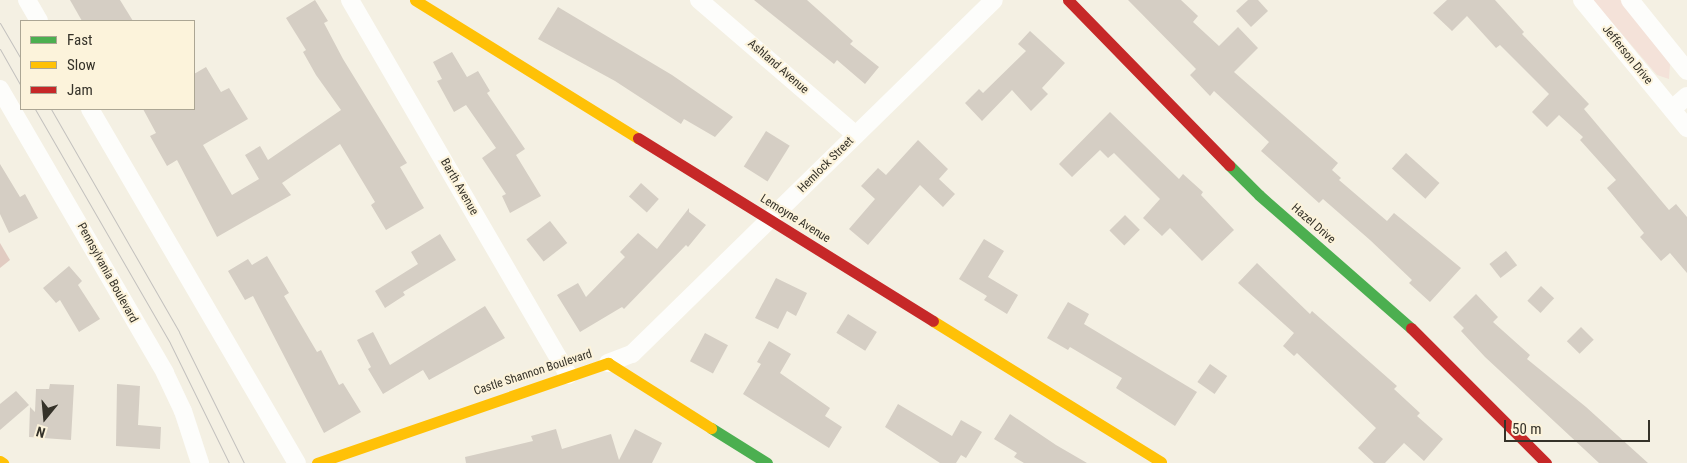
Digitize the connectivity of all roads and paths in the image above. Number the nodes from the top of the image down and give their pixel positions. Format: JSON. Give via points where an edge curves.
{"nodes":[{"id":1,"x":27,"y":0,"type":"edge"},
{"id":2,"x":350,"y":0,"type":"edge"},
{"id":3,"x":414,"y":0,"type":"edge"},
{"id":4,"x":699,"y":0,"type":"edge"},
{"id":5,"x":994,"y":0,"type":"edge"},
{"id":6,"x":1068,"y":0,"type":"edge"},
{"id":7,"x":1582,"y":0,"type":"edge"},
{"id":8,"x":1630,"y":0,"type":"edge"},
{"id":9,"x":38,"y":20,"type":"edge"},
{"id":10,"x":1687,"y":71,"type":"edge"},
{"id":11,"x":0,"y":89,"type":"edge"},
{"id":12,"x":1687,"y":96,"type":"edge"},
{"id":13,"x":1672,"y":109,"type":"junction"},
{"id":14,"x":91,"y":110,"type":"edge"},
{"id":15,"x":1687,"y":128,"type":"edge"},
{"id":16,"x":856,"y":134,"type":"junction"},
{"id":17,"x":771,"y":221,"type":"junction"},
{"id":18,"x":608,"y":363,"type":"junction"},
{"id":19,"x":568,"y":375,"type":"junction"},
{"id":20,"x":0,"y":461,"type":"edge"},
{"id":21,"x":1161,"y":462,"type":"edge"},
{"id":22,"x":4,"y":463,"type":"edge"},
{"id":23,"x":200,"y":463,"type":"edge"},
{"id":24,"x":297,"y":463,"type":"edge"},
{"id":25,"x":318,"y":463,"type":"edge"},
{"id":26,"x":767,"y":463,"type":"edge"},
{"id":27,"x":1546,"y":463,"type":"edge"}],
"edges":[{"from":1,"to":9,"type":"street"},
{"from":2,"to":19,"type":"street","name":"Barth Avenue"},
{"from":3,"to":17,"type":"street","name":"Lemoyne Avenue"},
{"from":4,"to":16,"type":"street","name":"Ashland Avenue"},
{"from":5,"to":16,"type":"street","name":"Hemlock Street"},
{"from":6,"to":27,"type":"street","name":"Hazel Drive","via":[[1259,196],[1405,322]]},
{"from":7,"to":13,"type":"street","name":"Jefferson Drive"},
{"from":8,"to":10,"type":"street"},
{"from":11,"to":23,"type":"street","name":"Pennsylvania Boulevard","via":[[165,373],[183,411]]},
{"from":12,"to":13,"type":"street"},
{"from":13,"to":15,"type":"street","name":"Jefferson Drive"},
{"from":14,"to":24,"type":"street"},
{"from":16,"to":17,"type":"street","name":"Hemlock Street"},
{"from":17,"to":18,"type":"street","name":"Hemlock Street","via":[[632,354]]},
{"from":17,"to":21,"type":"street","name":"Lemoyne Avenue"},
{"from":18,"to":19,"type":"street","name":"Castle Shannon Boulevard"},
{"from":18,"to":26,"type":"street","name":"Castle Shannon Boulevard"},
{"from":19,"to":25,"type":"street","name":"Castle Shannon Boulevard"},
{"from":20,"to":22,"type":"street"}]}
